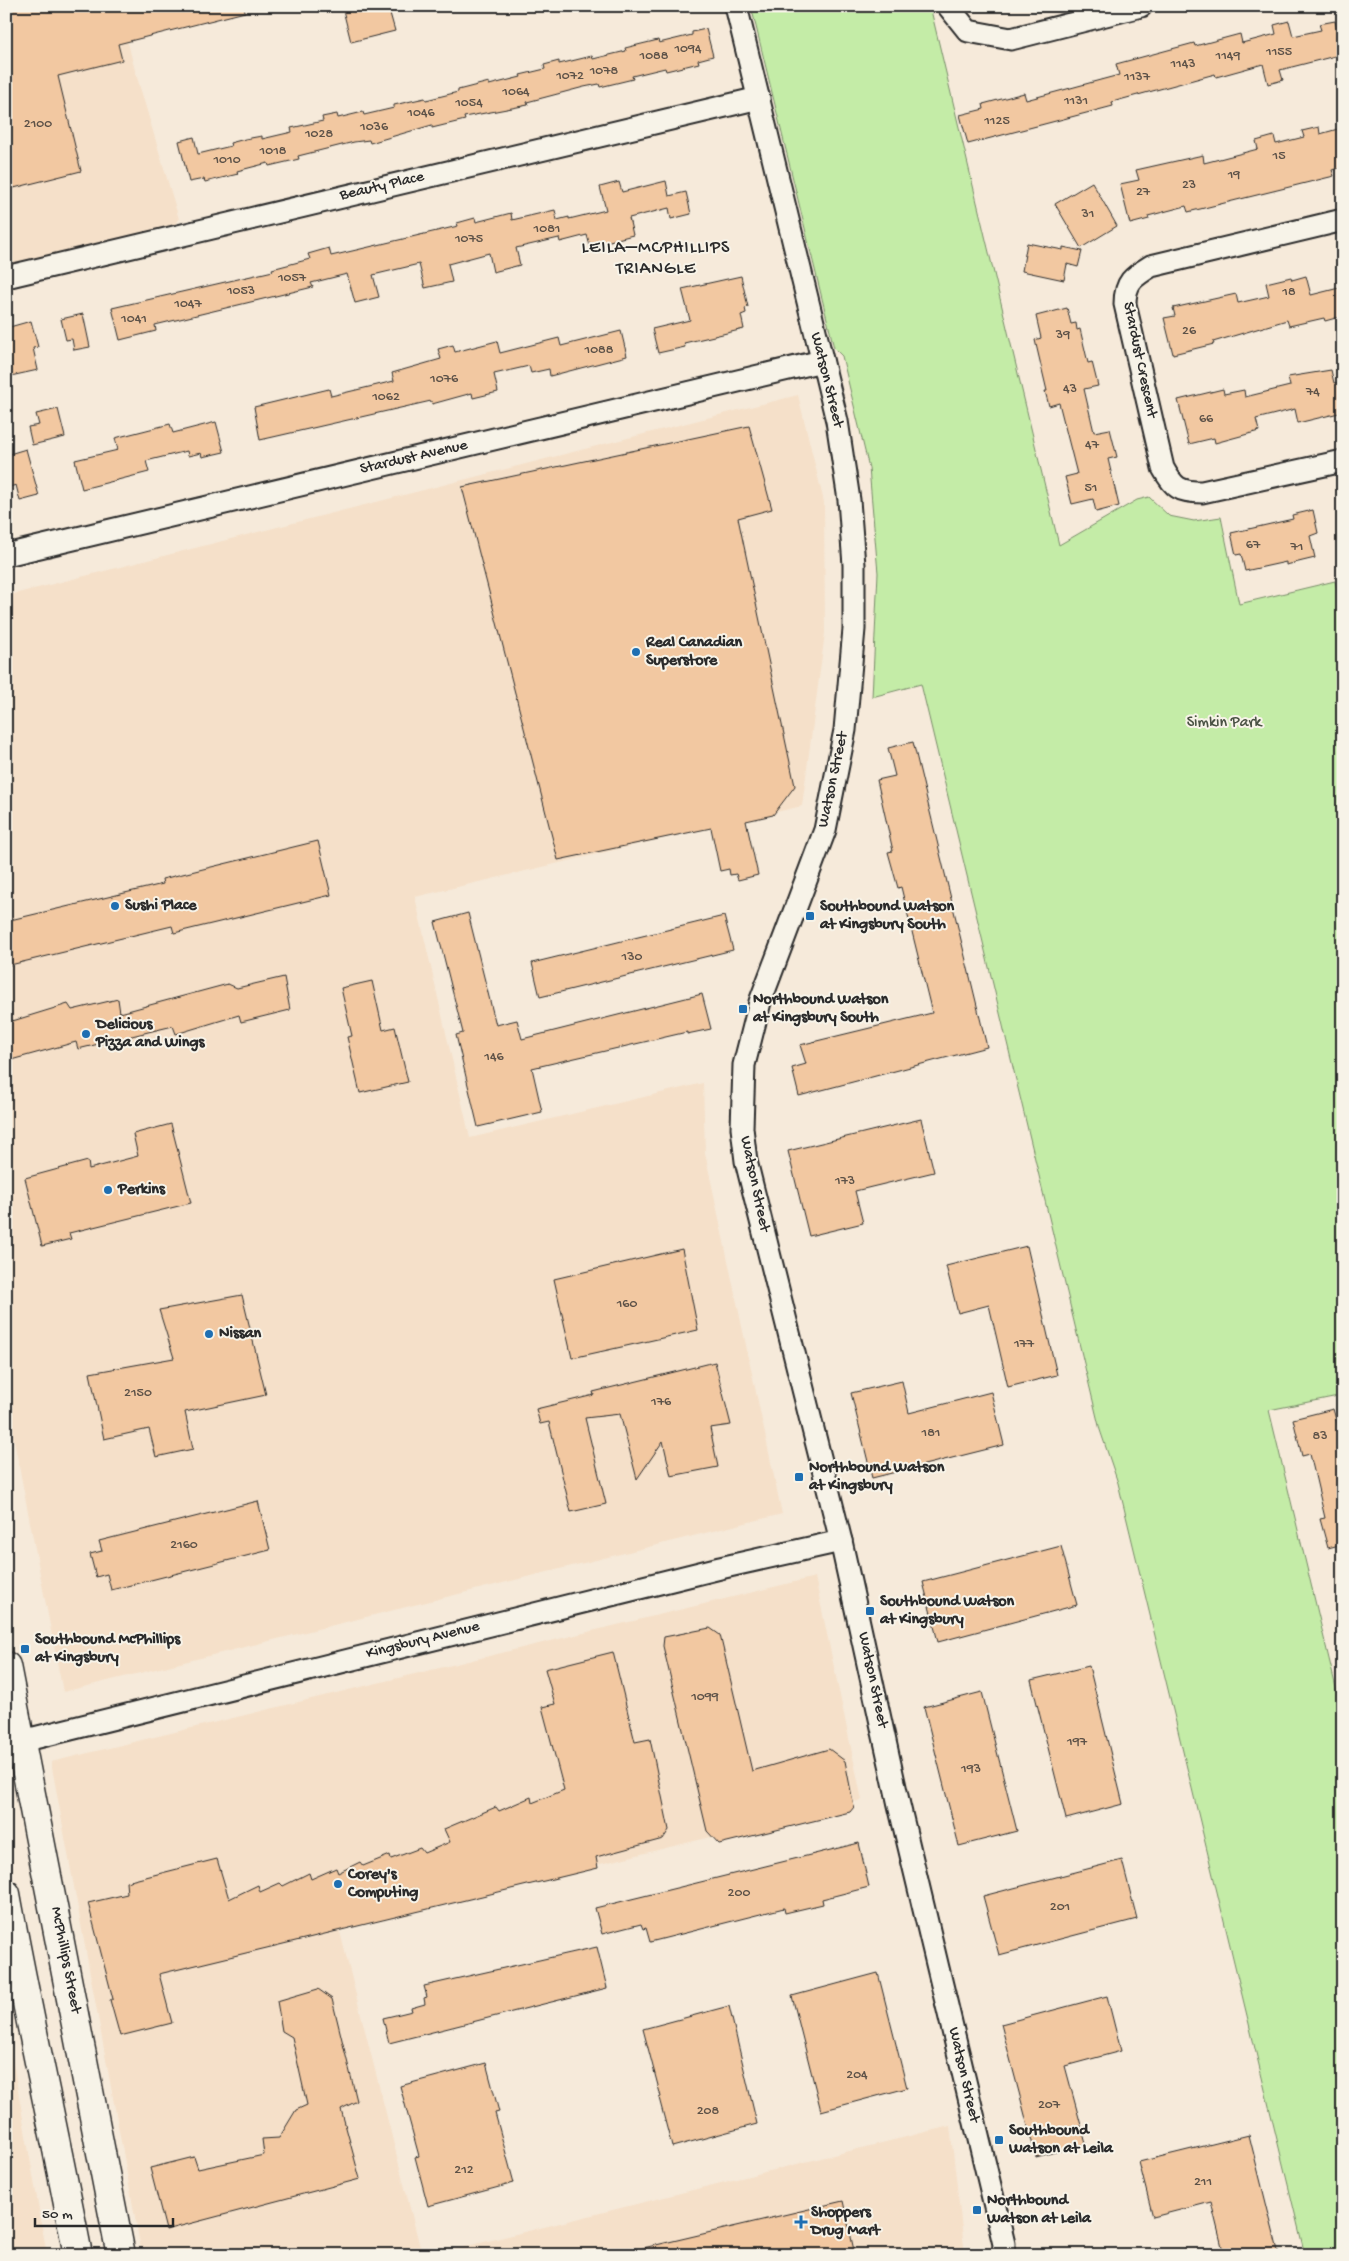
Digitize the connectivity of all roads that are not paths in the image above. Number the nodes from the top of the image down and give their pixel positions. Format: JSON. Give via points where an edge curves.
{"nodes":[{"id":1,"x":736,"y":6,"type":"edge"},
{"id":2,"x":948,"y":6,"type":"edge"},
{"id":3,"x":1141,"y":6,"type":"edge"},
{"id":4,"x":758,"y":98,"type":"junction"},
{"id":5,"x":1343,"y":220,"type":"edge"},
{"id":6,"x":6,"y":277,"type":"edge"},
{"id":7,"x":822,"y":361,"type":"junction"},
{"id":8,"x":1343,"y":461,"type":"edge"},
{"id":9,"x":6,"y":555,"type":"edge"},
{"id":10,"x":841,"y":1541,"type":"junction"},
{"id":11,"x":6,"y":1666,"type":"edge"},
{"id":12,"x":13,"y":1742,"type":"edge"},
{"id":13,"x":6,"y":1894,"type":"edge"},
{"id":14,"x":48,"y":2101,"type":"junction"},
{"id":15,"x":94,"y":2116,"type":"junction"},
{"id":16,"x":1007,"y":2251,"type":"edge"},
{"id":17,"x":78,"y":2255,"type":"edge"},
{"id":18,"x":121,"y":2255,"type":"edge"}],
"edges":[{"from":1,"to":4,"type":"street","name":"Watson Street"},
{"from":2,"to":3,"type":"street","via":[[968,31],[1011,39]]},
{"from":4,"to":6,"type":"street","name":"Beauty Place"},
{"from":4,"to":7,"type":"street","name":"Watson Street"},
{"from":5,"to":8,"type":"street","name":"Stardust Crescent","via":[[1151,266],[1137,274],[1125,288],[1124,304],[1163,468],[1170,482],[1183,492],[1202,492]]},
{"from":7,"to":9,"type":"street","name":"Stardust Avenue"},
{"from":7,"to":10,"type":"street","name":"Watson Street","via":[[837,420],[849,500],[854,565],[854,629],[846,730],[825,830],[760,1002],[744,1065],[742,1128],[746,1161]]},
{"from":10,"to":12,"type":"street","name":"Kingsbury Avenue","via":[[756,1559]]},
{"from":10,"to":16,"type":"street","name":"Watson Street","via":[[899,1806]]},
{"from":11,"to":12,"type":"main road","name":"McPhillips Street"},
{"from":12,"to":15,"type":"main road","name":"McPhillips Street"},
{"from":13,"to":14,"type":"main road","via":[[30,2028]]},
{"from":14,"to":15,"type":"main road"},
{"from":14,"to":17,"type":"main road"},
{"from":15,"to":18,"type":"main road","name":"McPhillips Street"}]}
